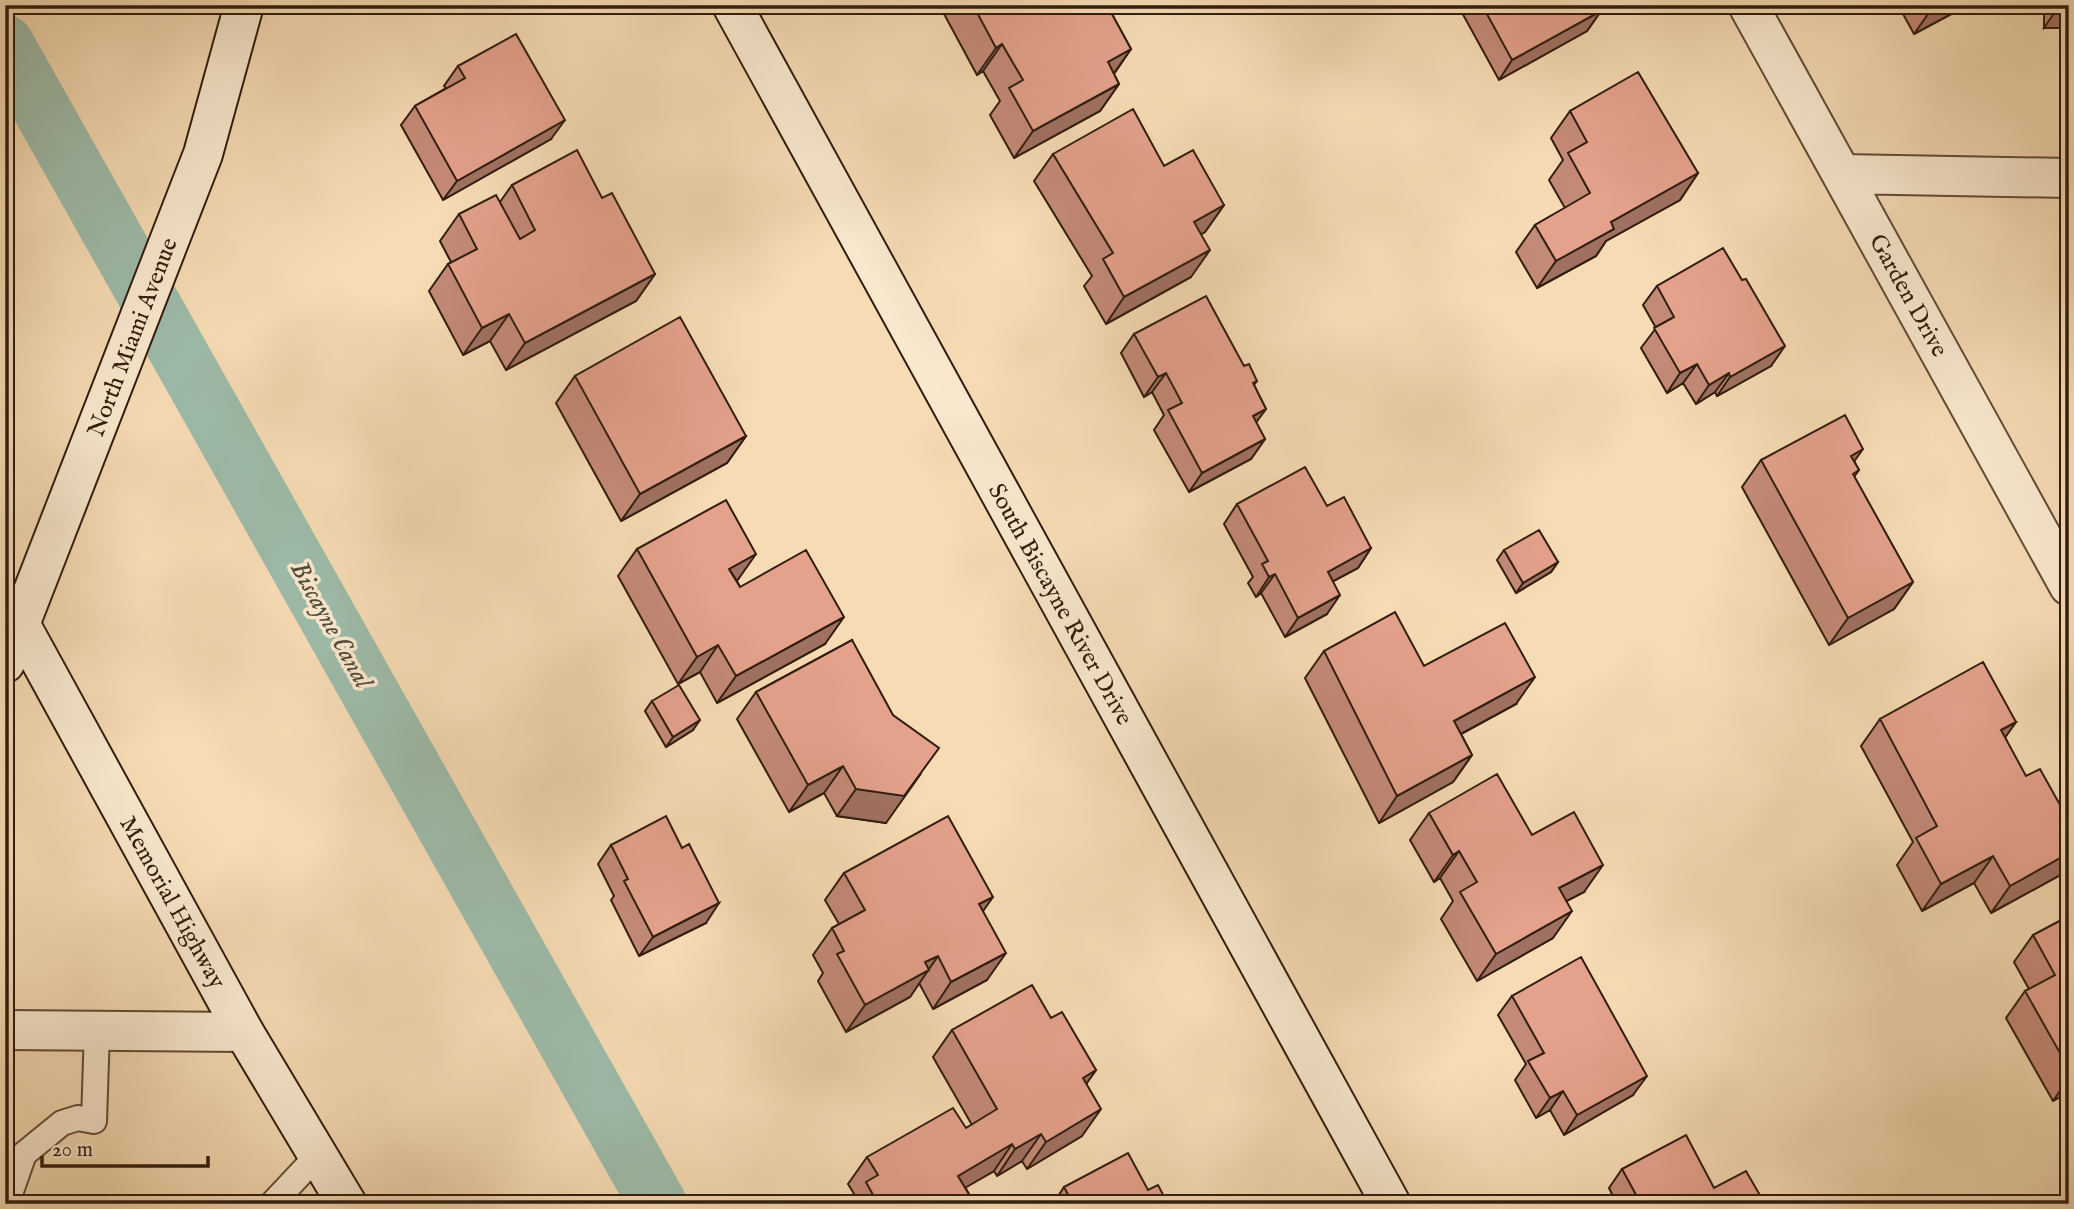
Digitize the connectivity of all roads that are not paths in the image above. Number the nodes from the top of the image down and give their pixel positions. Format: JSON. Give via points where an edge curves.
{"nodes":[{"id":1,"x":244,"y":5,"type":"edge"},
{"id":2,"x":732,"y":5,"type":"edge"},
{"id":3,"x":1748,"y":5,"type":"edge"},
{"id":4,"x":1842,"y":174,"type":"junction"},
{"id":5,"x":2069,"y":178,"type":"edge"},
{"id":6,"x":2069,"y":586,"type":"edge"},
{"id":7,"x":13,"y":611,"type":"edge"},
{"id":8,"x":5,"y":663,"type":"edge"},
{"id":9,"x":5,"y":1030,"type":"edge"},
{"id":10,"x":97,"y":1030,"type":"junction"},
{"id":11,"x":244,"y":1032,"type":"junction"},
{"id":12,"x":318,"y":1156,"type":"junction"},
{"id":13,"x":9,"y":1197,"type":"edge"},
{"id":14,"x":272,"y":1204,"type":"edge"},
{"id":15,"x":347,"y":1204,"type":"edge"},
{"id":16,"x":1391,"y":1204,"type":"edge"}],
"edges":[{"from":1,"to":7,"type":"street","name":"North Miami Avenue","via":[[204,154],[85,459]]},
{"from":2,"to":16,"type":"street","name":"South Biscayne River Drive"},
{"from":3,"to":4,"type":"street","name":"Garden Drive"},
{"from":4,"to":5,"type":"street"},
{"from":4,"to":6,"type":"street","name":"Garden Drive"},
{"from":7,"to":8,"type":"street","name":"North Miami Avenue"},
{"from":7,"to":11,"type":"street","name":"Memorial Highway"},
{"from":9,"to":10,"type":"street"},
{"from":10,"to":11,"type":"street"},
{"from":10,"to":13,"type":"lane","via":[[94,1121],[78,1118],[62,1123],[24,1154]]},
{"from":11,"to":12,"type":"street","name":"Memorial Highway"},
{"from":12,"to":14,"type":"lane"},
{"from":12,"to":15,"type":"street","name":"Memorial Highway"}]}
